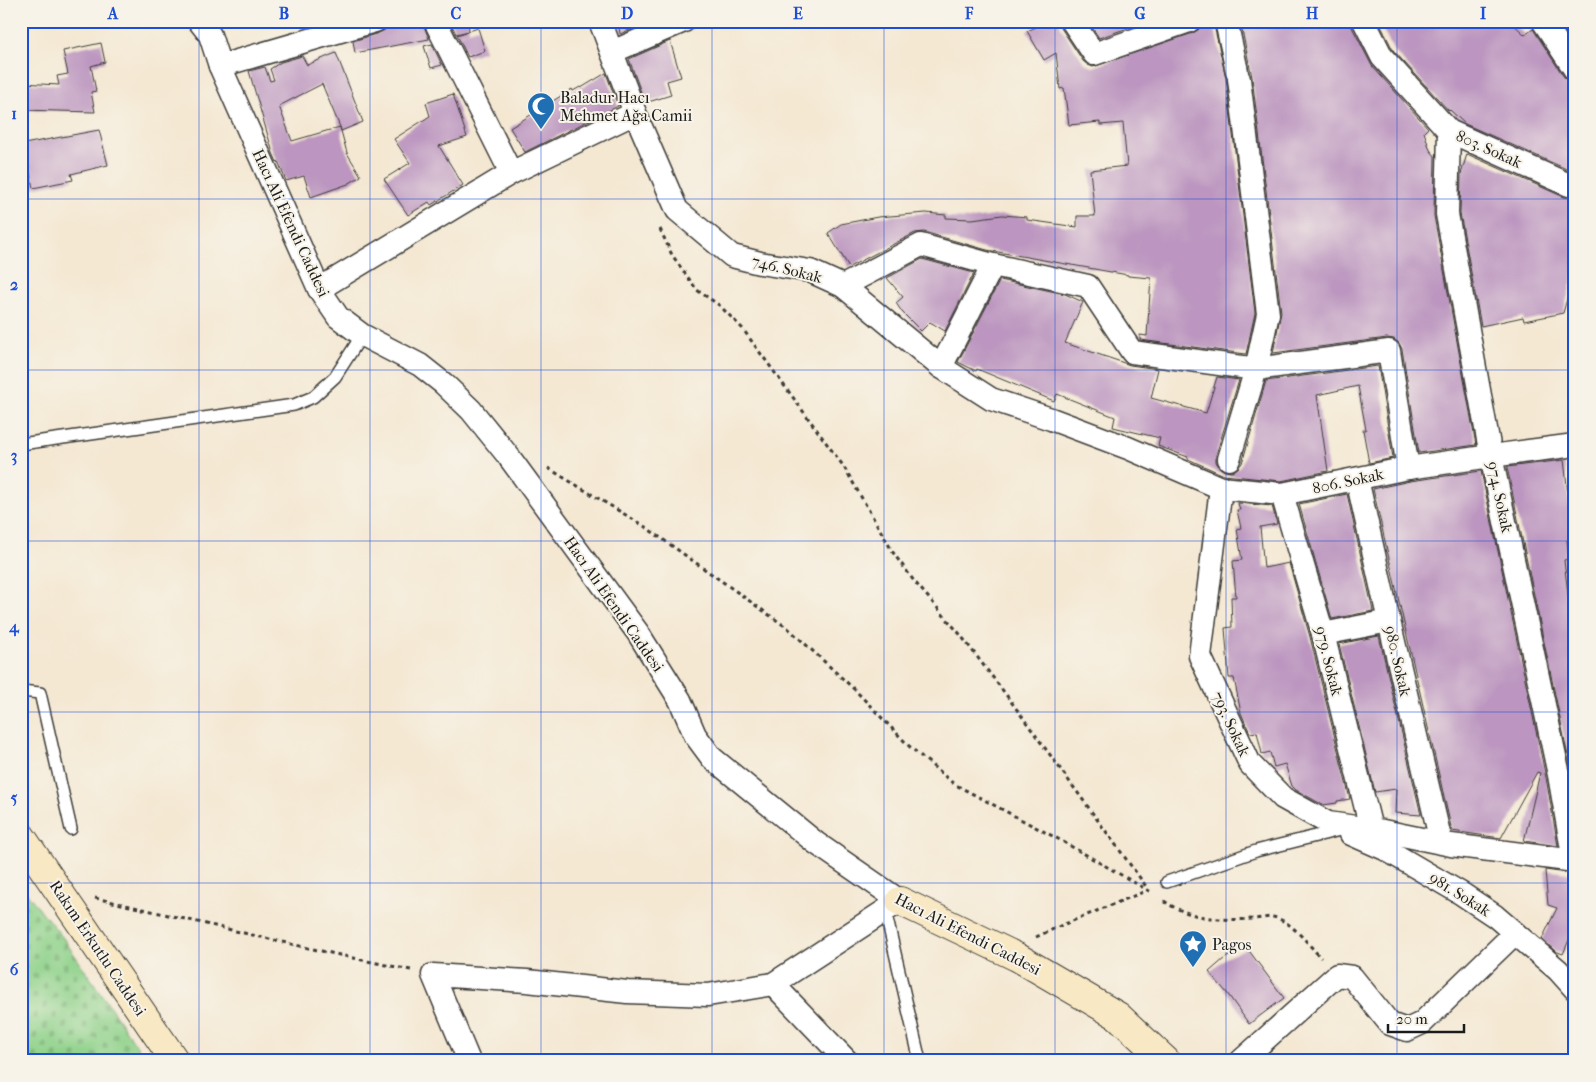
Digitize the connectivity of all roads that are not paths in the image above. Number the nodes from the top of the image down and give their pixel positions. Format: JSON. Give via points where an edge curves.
{"nodes":[{"id":1,"x":375,"y":21,"type":"edge"},
{"id":2,"x":435,"y":21,"type":"edge"},
{"id":3,"x":600,"y":21,"type":"edge"},
{"id":4,"x":684,"y":21,"type":"edge"},
{"id":5,"x":1072,"y":21,"type":"edge"},
{"id":6,"x":1189,"y":21,"type":"edge"},
{"id":7,"x":1226,"y":21,"type":"edge"},
{"id":8,"x":1364,"y":21,"type":"edge"},
{"id":9,"x":1543,"y":21,"type":"edge"},
{"id":10,"x":207,"y":26,"type":"edge"},
{"id":11,"x":612,"y":52,"type":"junction"},
{"id":12,"x":220,"y":66,"type":"junction"},
{"id":13,"x":1575,"y":70,"type":"edge"},
{"id":14,"x":635,"y":113,"type":"junction"},
{"id":15,"x":1449,"y":131,"type":"junction"},
{"id":16,"x":511,"y":173,"type":"junction"},
{"id":17,"x":1575,"y":184,"type":"edge"},
{"id":18,"x":993,"y":265,"type":"junction"},
{"id":19,"x":843,"y":286,"type":"junction"},
{"id":20,"x":319,"y":289,"type":"junction"},
{"id":21,"x":362,"y":335,"type":"junction"},
{"id":22,"x":941,"y":367,"type":"junction"},
{"id":23,"x":1256,"y":369,"type":"junction"},
{"id":24,"x":21,"y":444,"type":"edge"},
{"id":25,"x":1575,"y":446,"type":"edge"},
{"id":26,"x":1128,"y":448,"type":"joint"},
{"id":27,"x":1491,"y":456,"type":"junction"},
{"id":28,"x":1229,"y":459,"type":"dead end"},
{"id":29,"x":1408,"y":468,"type":"junction"},
{"id":30,"x":1358,"y":479,"type":"junction"},
{"id":31,"x":1221,"y":488,"type":"junction"},
{"id":32,"x":1282,"y":494,"type":"junction"},
{"id":33,"x":1389,"y":622,"type":"junction"},
{"id":34,"x":1323,"y":634,"type":"junction"},
{"id":35,"x":21,"y":692,"type":"edge"},
{"id":36,"x":1567,"y":772,"type":"edge"},
{"id":37,"x":1335,"y":827,"type":"junction"},
{"id":38,"x":70,"y":829,"type":"dead end"},
{"id":39,"x":1371,"y":829,"type":"junction"},
{"id":40,"x":21,"y":836,"type":"edge"},
{"id":41,"x":1441,"y":842,"type":"junction"},
{"id":42,"x":1574,"y":861,"type":"edge"},
{"id":43,"x":1167,"y":882,"type":"road end"},
{"id":44,"x":893,"y":905,"type":"junction"},
{"id":45,"x":1515,"y":933,"type":"junction"},
{"id":46,"x":773,"y":984,"type":"junction"},
{"id":47,"x":1575,"y":989,"type":"edge"},
{"id":48,"x":175,"y":1061,"type":"edge"},
{"id":49,"x":469,"y":1061,"type":"edge"},
{"id":50,"x":847,"y":1061,"type":"edge"},
{"id":51,"x":920,"y":1061,"type":"edge"},
{"id":52,"x":1166,"y":1061,"type":"edge"},
{"id":53,"x":1241,"y":1061,"type":"edge"}],
"edges":[{"from":1,"to":12,"type":"street"},
{"from":2,"to":16,"type":"street"},
{"from":3,"to":11,"type":"street","name":"746. Sokak"},
{"from":4,"to":11,"type":"street"},
{"from":5,"to":6,"type":"street","via":[[1094,54]]},
{"from":7,"to":23,"type":"street","via":[[1238,75],[1268,314]]},
{"from":8,"to":15,"type":"street","name":"803. Sokak","via":[[1382,57]]},
{"from":9,"to":13,"type":"street"},
{"from":10,"to":12,"type":"street","name":"Hacı Ali Efendi Caddesi"},
{"from":11,"to":14,"type":"street","name":"746. Sokak"},
{"from":12,"to":20,"type":"street","name":"Hacı Ali Efendi Caddesi"},
{"from":14,"to":16,"type":"street"},
{"from":14,"to":19,"type":"street","name":"746. Sokak","via":[[677,210],[732,256],[810,272]]},
{"from":15,"to":17,"type":"street","name":"803. Sokak","via":[[1569,185]]},
{"from":15,"to":27,"type":"street","name":"974. Sokak","via":[[1447,214]]},
{"from":16,"to":20,"type":"street"},
{"from":18,"to":19,"type":"street","via":[[921,245]]},
{"from":18,"to":22,"type":"street"},
{"from":18,"to":23,"type":"street","via":[[1088,286],[1132,352]]},
{"from":19,"to":22,"type":"street","name":"746. Sokak"},
{"from":20,"to":21,"type":"street","name":"Hacı Ali Efendi Caddesi","via":[[338,317]]},
{"from":21,"to":24,"type":"lane","via":[[335,378],[313,397],[294,405]]},
{"from":21,"to":44,"type":"street","name":"Hacı Ali Efendi Caddesi","via":[[420,365],[471,410],[638,633],[680,700],[695,735],[712,758]]},
{"from":22,"to":26,"type":"street","name":"746. Sokak","via":[[991,399]]},
{"from":23,"to":28,"type":"street"},
{"from":23,"to":29,"type":"street","via":[[1389,351]]},
{"from":25,"to":27,"type":"street","name":"806. Sokak"},
{"from":26,"to":31,"type":"street","name":"806. Sokak"},
{"from":27,"to":29,"type":"street","name":"806. Sokak"},
{"from":27,"to":36,"type":"street","name":"974. Sokak"},
{"from":29,"to":30,"type":"street","name":"806. Sokak"},
{"from":30,"to":32,"type":"street","name":"806. Sokak"},
{"from":30,"to":33,"type":"street","name":"980. Sokak"},
{"from":31,"to":32,"type":"street","name":"806. Sokak"},
{"from":31,"to":37,"type":"street","name":"793. Sokak","via":[[1200,656],[1250,764],[1283,798]]},
{"from":32,"to":34,"type":"street","name":"979. Sokak"},
{"from":33,"to":34,"type":"street"},
{"from":33,"to":41,"type":"street","name":"980. Sokak"},
{"from":34,"to":39,"type":"street","name":"979. Sokak"},
{"from":35,"to":38,"type":"lane","via":[[40,693]]},
{"from":36,"to":42,"type":"street","name":"974. Sokak"},
{"from":37,"to":39,"type":"street","name":"793. Sokak"},
{"from":37,"to":43,"type":"lane"},
{"from":37,"to":45,"type":"street","name":"981. Sokak","via":[[1385,849],[1462,894]]},
{"from":39,"to":41,"type":"street","name":"793. Sokak"},
{"from":40,"to":48,"type":"street","name":"Rakım Erkutlu Caddesi"},
{"from":41,"to":42,"type":"street","name":"793. Sokak"},
{"from":44,"to":46,"type":"street"},
{"from":44,"to":51,"type":"lane"},
{"from":44,"to":52,"type":"street","name":"Hacı Ali Efendi Caddesi","via":[[1017,957],[1118,1016]]},
{"from":45,"to":47,"type":"street","name":"981. Sokak"},
{"from":45,"to":53,"type":"street","via":[[1422,1023],[1407,1030],[1390,1024],[1352,977],[1337,975]]},
{"from":46,"to":49,"type":"street","via":[[708,996],[433,975]]},
{"from":46,"to":50,"type":"street"}]}
